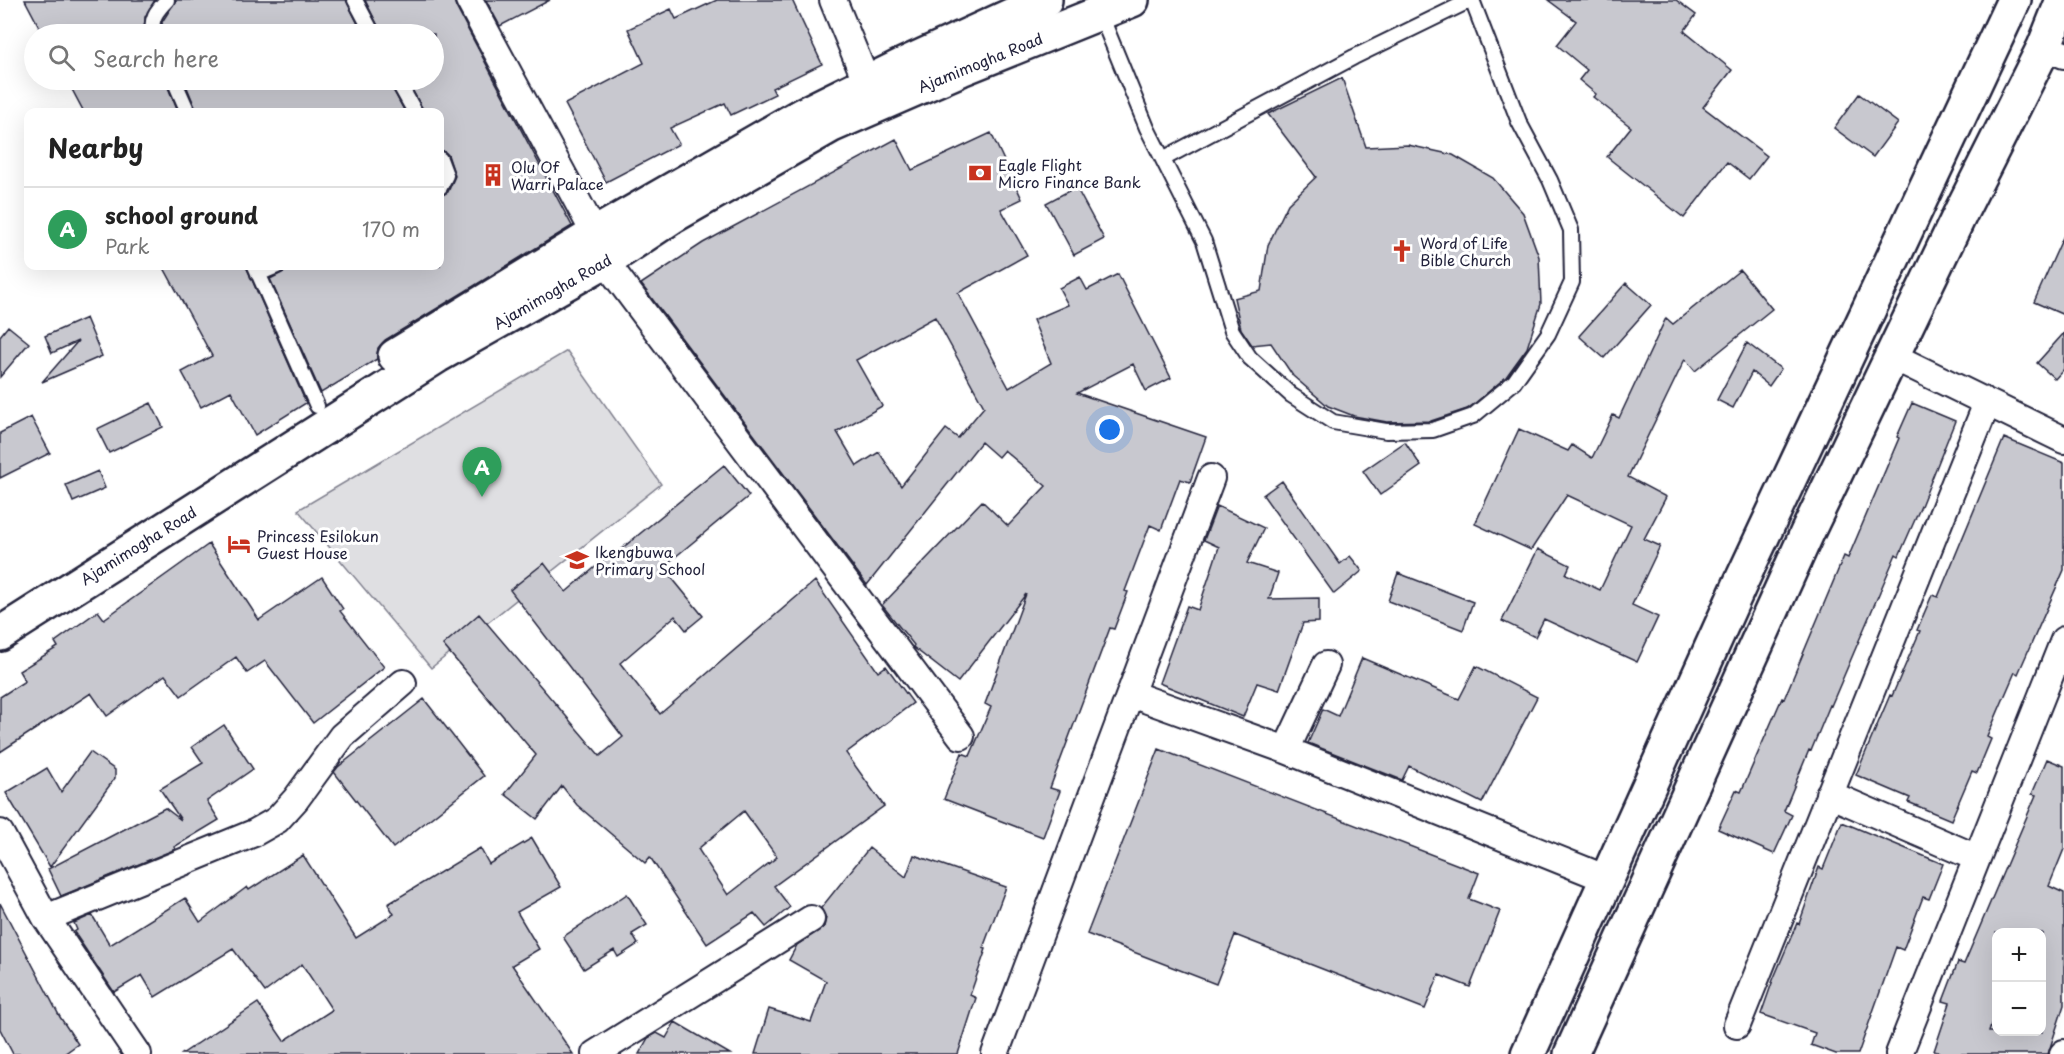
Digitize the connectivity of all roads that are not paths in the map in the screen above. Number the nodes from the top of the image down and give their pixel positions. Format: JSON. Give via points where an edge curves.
{"nodes":[{"id":1,"x":167,"y":0,"type":"edge"},
{"id":2,"x":355,"y":0,"type":"edge"},
{"id":3,"x":469,"y":0,"type":"edge"},
{"id":4,"x":833,"y":0,"type":"edge"},
{"id":5,"x":1045,"y":0,"type":"edge"},
{"id":6,"x":1132,"y":0,"type":"edge"},
{"id":7,"x":1471,"y":0,"type":"edge"},
{"id":8,"x":2014,"y":0,"type":"edge"},
{"id":9,"x":2064,"y":0,"type":"edge"},
{"id":10,"x":1100,"y":13,"type":"junction"},
{"id":11,"x":153,"y":24,"type":"edge"},
{"id":12,"x":368,"y":24,"type":"edge"},
{"id":13,"x":2054,"y":51,"type":"edge"},
{"id":14,"x":867,"y":83,"type":"junction"},
{"id":15,"x":178,"y":90,"type":"edge"},
{"id":16,"x":403,"y":90,"type":"edge"},
{"id":17,"x":186,"y":108,"type":"edge"},
{"id":18,"x":413,"y":108,"type":"edge"},
{"id":19,"x":1163,"y":159,"type":"junction"},
{"id":20,"x":600,"y":248,"type":"junction"},
{"id":21,"x":257,"y":270,"type":"edge"},
{"id":22,"x":1892,"y":356,"type":"junction"},
{"id":23,"x":1987,"y":403,"type":"junction"},
{"id":24,"x":317,"y":406,"type":"junction"},
{"id":25,"x":2064,"y":440,"type":"edge"},
{"id":26,"x":1211,"y":478,"type":"dead end"},
{"id":27,"x":0,"y":609,"type":"edge"},
{"id":28,"x":0,"y":634,"type":"edge"},
{"id":29,"x":2064,"y":640,"type":"edge"},
{"id":30,"x":1326,"y":665,"type":"dead end"},
{"id":31,"x":403,"y":683,"type":"dead end"},
{"id":32,"x":1131,"y":694,"type":"junction"},
{"id":33,"x":961,"y":736,"type":"dead end"},
{"id":34,"x":1286,"y":750,"type":"junction"},
{"id":35,"x":1830,"y":794,"type":"junction"},
{"id":36,"x":0,"y":833,"type":"edge"},
{"id":37,"x":1977,"y":858,"type":"junction"},
{"id":38,"x":1607,"y":879,"type":"junction"},
{"id":39,"x":46,"y":918,"type":"junction"},
{"id":40,"x":812,"y":919,"type":"dead end"},
{"id":41,"x":1737,"y":1025,"type":"dead end"},
{"id":42,"x":138,"y":1054,"type":"edge"},
{"id":43,"x":595,"y":1054,"type":"edge"},
{"id":44,"x":995,"y":1054,"type":"edge"},
{"id":45,"x":1528,"y":1054,"type":"edge"},
{"id":46,"x":1571,"y":1054,"type":"edge"},
{"id":47,"x":1899,"y":1054,"type":"edge"}],
"edges":[{"from":1,"to":11,"type":"lane","via":[[155,12]]},
{"from":2,"to":12,"type":"lane"},
{"from":3,"to":20,"type":"street"},
{"from":4,"to":14,"type":"street"},
{"from":5,"to":14,"type":"main road","name":"Ajamimogha Road"},
{"from":6,"to":10,"type":"main road","name":"Ajamimogha Road"},
{"from":7,"to":19,"type":"lane","via":[[1353,57]]},
{"from":7,"to":19,"type":"lane","via":[[1519,122],[1571,230],[1572,282],[1548,334],[1514,382],[1473,416],[1433,430],[1386,432],[1333,422],[1292,395],[1250,358],[1232,331],[1204,241]]},
{"from":8,"to":38,"type":"main road","via":[[1741,582]]},
{"from":9,"to":13,"type":"main road"},
{"from":10,"to":19,"type":"lane"},
{"from":10,"to":20,"type":"main road","name":"Ajamimogha Road","via":[[832,126],[673,216]]},
{"from":13,"to":22,"type":"main road","via":[[1962,210]]},
{"from":14,"to":20,"type":"main road","name":"Ajamimogha Road","via":[[802,116]]},
{"from":15,"to":17,"type":"lane"},
{"from":16,"to":18,"type":"lane"},
{"from":20,"to":24,"type":"main road","name":"Ajamimogha Road","via":[[467,311]]},
{"from":20,"to":28,"type":"main road","name":"Ajamimogha Road","via":[[437,357]]},
{"from":20,"to":33,"type":"street"},
{"from":21,"to":24,"type":"lane"},
{"from":22,"to":23,"type":"street"},
{"from":22,"to":46,"type":"main road","via":[[1807,533]]},
{"from":23,"to":25,"type":"street"},
{"from":23,"to":35,"type":"street"},
{"from":24,"to":27,"type":"main road","name":"Ajamimogha Road"},
{"from":26,"to":32,"type":"street"},
{"from":29,"to":37,"type":"street"},
{"from":30,"to":34,"type":"street"},
{"from":31,"to":39,"type":"street","via":[[342,736],[277,820]]},
{"from":32,"to":34,"type":"street"},
{"from":32,"to":44,"type":"street"},
{"from":34,"to":38,"type":"street"},
{"from":35,"to":37,"type":"street"},
{"from":35,"to":41,"type":"street"},
{"from":36,"to":39,"type":"street"},
{"from":37,"to":47,"type":"street"},
{"from":38,"to":45,"type":"main road"},
{"from":39,"to":42,"type":"street"},
{"from":40,"to":43,"type":"street"}]}
